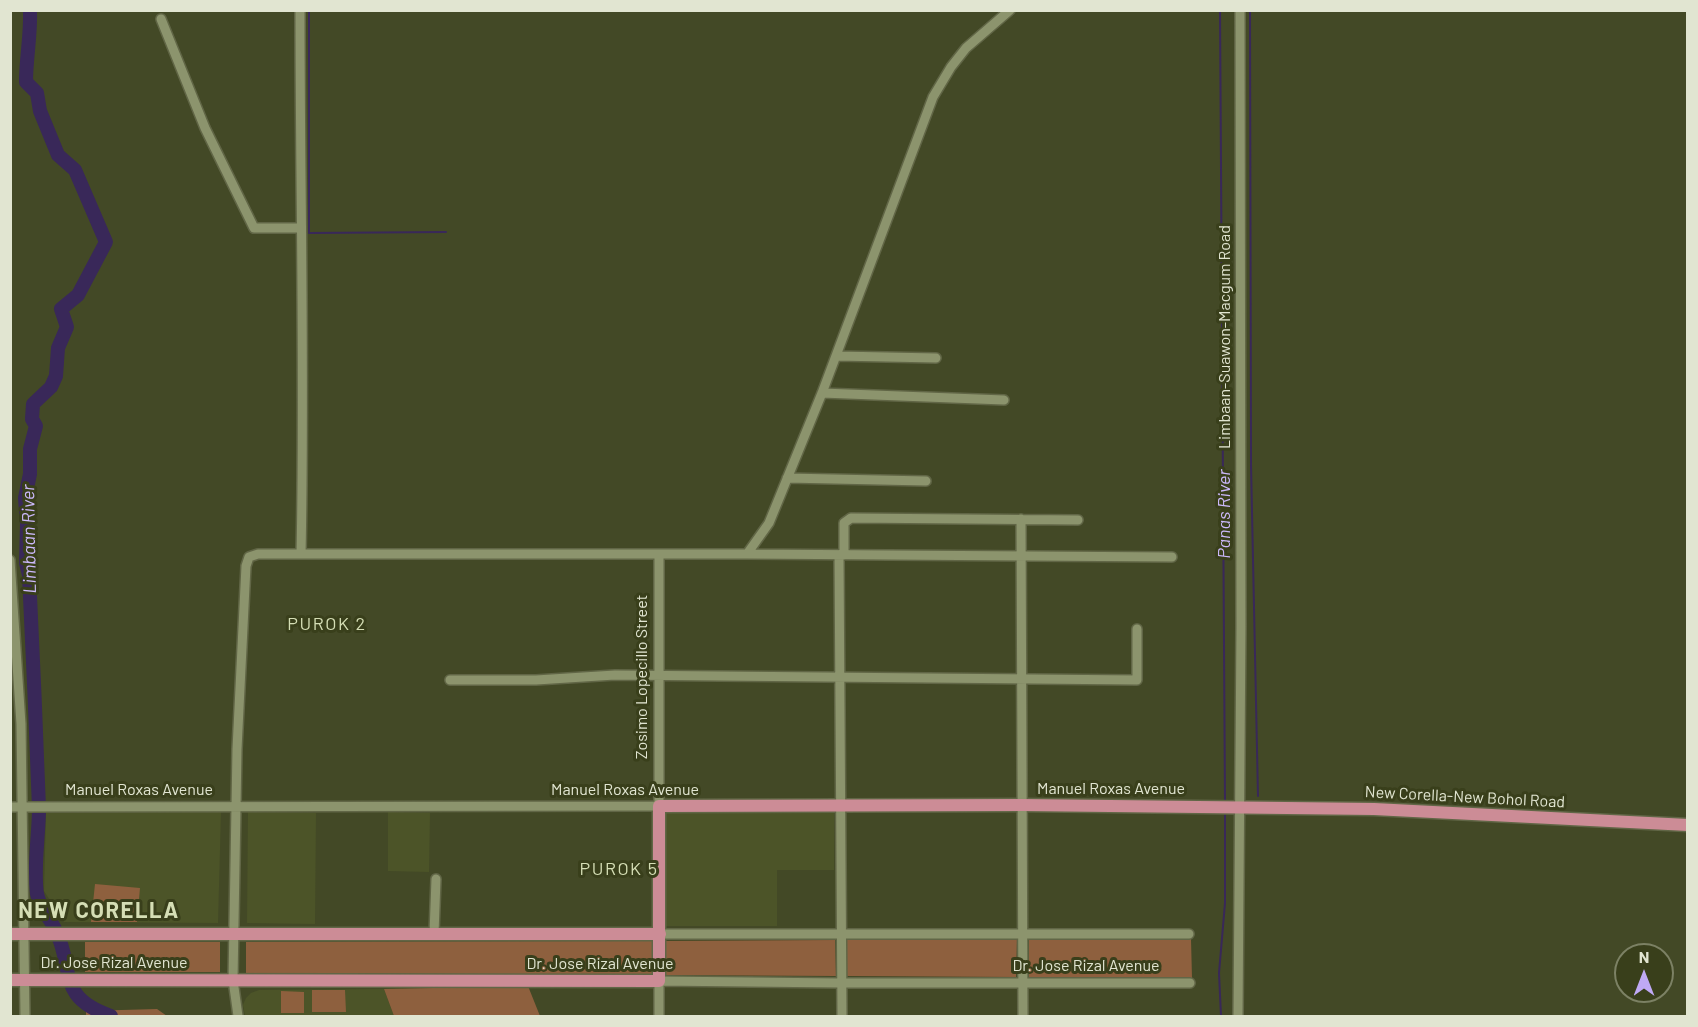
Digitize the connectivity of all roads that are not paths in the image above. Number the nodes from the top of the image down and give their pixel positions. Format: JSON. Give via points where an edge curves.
{"nodes":[{"id":1,"x":300,"y":10,"type":"edge"},
{"id":2,"x":1010,"y":10,"type":"edge"},
{"id":3,"x":1240,"y":10,"type":"edge"},
{"id":4,"x":160,"y":19,"type":"dead end"},
{"id":5,"x":300,"y":228,"type":"junction"},
{"id":6,"x":837,"y":356,"type":"junction"},
{"id":7,"x":936,"y":358,"type":"dead end"},
{"id":8,"x":822,"y":393,"type":"junction"},
{"id":9,"x":1004,"y":400,"type":"dead end"},
{"id":10,"x":787,"y":478,"type":"junction"},
{"id":11,"x":926,"y":481,"type":"dead end"},
{"id":12,"x":1021,"y":519,"type":"junction"},
{"id":13,"x":1078,"y":520,"type":"dead end"},
{"id":14,"x":301,"y":554,"type":"junction"},
{"id":15,"x":658,"y":554,"type":"junction"},
{"id":16,"x":747,"y":554,"type":"junction"},
{"id":17,"x":842,"y":555,"type":"junction"},
{"id":18,"x":1021,"y":556,"type":"junction"},
{"id":19,"x":1172,"y":557,"type":"dead end"},
{"id":20,"x":10,"y":560,"type":"edge"},
{"id":21,"x":1137,"y":629,"type":"dead end"},
{"id":22,"x":659,"y":675,"type":"junction"},
{"id":23,"x":15,"y":677,"type":"edge"},
{"id":24,"x":839,"y":678,"type":"junction"},
{"id":25,"x":1021,"y":679,"type":"junction"},
{"id":26,"x":450,"y":681,"type":"dead end"},
{"id":27,"x":1022,"y":805,"type":"junction"},
{"id":28,"x":659,"y":806,"type":"junction"},
{"id":29,"x":840,"y":806,"type":"junction"},
{"id":30,"x":10,"y":807,"type":"edge"},
{"id":31,"x":28,"y":807,"type":"junction"},
{"id":32,"x":236,"y":807,"type":"junction"},
{"id":33,"x":1235,"y":807,"type":"junction"},
{"id":34,"x":1688,"y":825,"type":"edge"},
{"id":35,"x":436,"y":879,"type":"dead end"},
{"id":36,"x":10,"y":934,"type":"edge"},
{"id":37,"x":25,"y":934,"type":"junction"},
{"id":38,"x":234,"y":934,"type":"junction"},
{"id":39,"x":434,"y":934,"type":"junction"},
{"id":40,"x":660,"y":934,"type":"junction"},
{"id":41,"x":841,"y":934,"type":"junction"},
{"id":42,"x":1023,"y":934,"type":"junction"},
{"id":43,"x":1189,"y":934,"type":"dead end"},
{"id":44,"x":10,"y":980,"type":"edge"},
{"id":45,"x":25,"y":980,"type":"junction"},
{"id":46,"x":233,"y":980,"type":"junction"},
{"id":47,"x":659,"y":981,"type":"junction"},
{"id":48,"x":842,"y":983,"type":"junction"},
{"id":49,"x":1023,"y":983,"type":"junction"},
{"id":50,"x":1190,"y":983,"type":"dead end"},
{"id":51,"x":25,"y":1017,"type":"edge"},
{"id":52,"x":238,"y":1017,"type":"edge"},
{"id":53,"x":659,"y":1017,"type":"edge"},
{"id":54,"x":842,"y":1017,"type":"edge"},
{"id":55,"x":1023,"y":1017,"type":"edge"},
{"id":56,"x":1238,"y":1017,"type":"edge"}],
"edges":[{"from":1,"to":5,"type":"street"},
{"from":2,"to":6,"type":"street","via":[[966,48],[933,97]]},
{"from":3,"to":33,"type":"street","name":"Limbaan-Suawon-Macgum Road"},
{"from":4,"to":5,"type":"street","via":[[205,128],[254,228]]},
{"from":5,"to":14,"type":"street"},
{"from":6,"to":7,"type":"street"},
{"from":6,"to":8,"type":"street"},
{"from":8,"to":9,"type":"street"},
{"from":8,"to":10,"type":"street"},
{"from":10,"to":11,"type":"street"},
{"from":10,"to":16,"type":"street","via":[[769,523]]},
{"from":12,"to":13,"type":"street"},
{"from":12,"to":17,"type":"street","via":[[851,518],[844,523]]},
{"from":12,"to":18,"type":"street"},
{"from":14,"to":15,"type":"street"},
{"from":14,"to":32,"type":"street","via":[[258,554],[247,561]]},
{"from":15,"to":16,"type":"street"},
{"from":15,"to":22,"type":"street","name":"Zosimo Lopecillo Street"},
{"from":16,"to":17,"type":"street"},
{"from":17,"to":18,"type":"street"},
{"from":17,"to":24,"type":"street"},
{"from":18,"to":19,"type":"street"},
{"from":18,"to":25,"type":"street"},
{"from":20,"to":23,"type":"street"},
{"from":21,"to":25,"type":"street","via":[[1137,680]]},
{"from":22,"to":24,"type":"street"},
{"from":22,"to":26,"type":"street"},
{"from":22,"to":28,"type":"street","name":"Zosimo Lopecillo Street"},
{"from":23,"to":31,"type":"street"},
{"from":24,"to":25,"type":"street"},
{"from":24,"to":29,"type":"street"},
{"from":25,"to":27,"type":"street"},
{"from":27,"to":29,"type":"main road","name":"Manuel Roxas Avenue"},
{"from":27,"to":33,"type":"main road","name":"Manuel Roxas Avenue"},
{"from":27,"to":42,"type":"street"},
{"from":28,"to":29,"type":"main road","name":"Manuel Roxas Avenue"},
{"from":28,"to":32,"type":"street","name":"Manuel Roxas Avenue"},
{"from":28,"to":40,"type":"main road","name":"Zosimo Lopecillo Street"},
{"from":29,"to":41,"type":"street"},
{"from":30,"to":31,"type":"street","name":"Manuel Roxas Avenue"},
{"from":31,"to":32,"type":"street","name":"Manuel Roxas Avenue"},
{"from":31,"to":37,"type":"street"},
{"from":32,"to":38,"type":"street"},
{"from":33,"to":34,"type":"main road","name":"New Corella-New Bohol Road","via":[[1374,809]]},
{"from":33,"to":56,"type":"street","name":"Limbaan-Suawon-Macgum Road"},
{"from":35,"to":39,"type":"street"},
{"from":36,"to":37,"type":"main road","name":"Dr. Jose Rizal Avenue"},
{"from":37,"to":38,"type":"main road","name":"Dr. Jose Rizal Avenue"},
{"from":37,"to":45,"type":"street"},
{"from":38,"to":39,"type":"main road","name":"Dr. Jose Rizal Avenue"},
{"from":38,"to":46,"type":"street"},
{"from":39,"to":40,"type":"main road","name":"Dr. Jose Rizal Avenue"},
{"from":40,"to":41,"type":"street","name":"Dr. Jose Rizal Avenue"},
{"from":40,"to":47,"type":"main road","name":"Zosimo Lopecillo Street"},
{"from":41,"to":42,"type":"street","name":"Dr. Jose Rizal Avenue"},
{"from":41,"to":48,"type":"street"},
{"from":42,"to":43,"type":"street","name":"Dr. Jose Rizal Avenue"},
{"from":42,"to":49,"type":"street"},
{"from":44,"to":45,"type":"main road","name":"Dr. Jose Rizal Avenue"},
{"from":45,"to":46,"type":"main road","name":"Dr. Jose Rizal Avenue"},
{"from":45,"to":51,"type":"street"},
{"from":46,"to":47,"type":"main road","name":"Dr. Jose Rizal Avenue"},
{"from":46,"to":52,"type":"street"},
{"from":47,"to":48,"type":"street","name":"Dr. Jose Rizal Avenue"},
{"from":47,"to":53,"type":"street","name":"Zosimo Lopecillo Street"},
{"from":48,"to":49,"type":"street","name":"Dr. Jose Rizal Avenue"},
{"from":48,"to":54,"type":"street"},
{"from":49,"to":50,"type":"street","name":"Dr. Jose Rizal Avenue"},
{"from":49,"to":55,"type":"street"}]}
